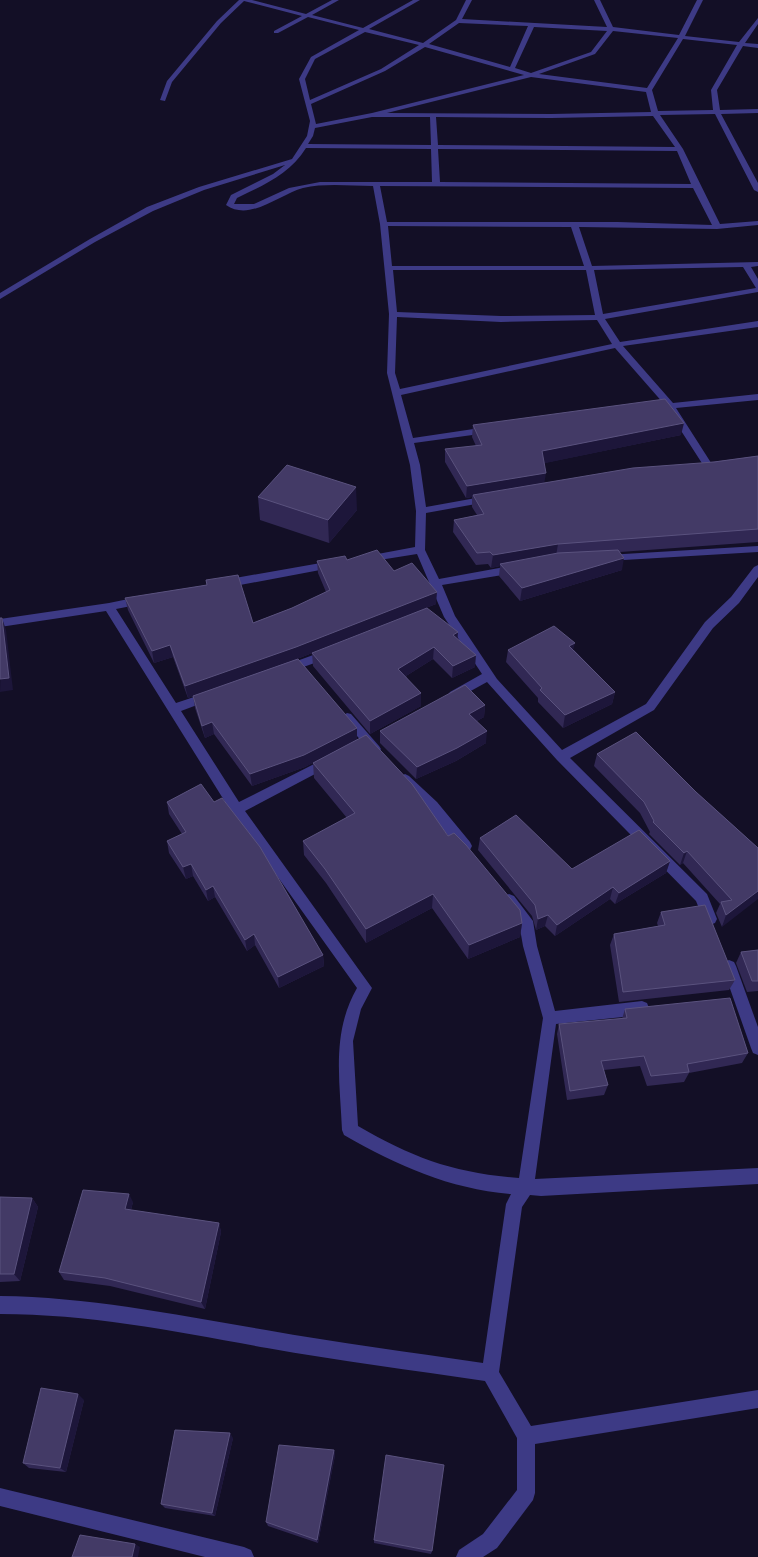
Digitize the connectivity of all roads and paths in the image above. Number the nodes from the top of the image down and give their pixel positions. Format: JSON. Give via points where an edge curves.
{"nodes":[{"id":1,"x":243,"y":0,"type":"edge"},
{"id":2,"x":336,"y":0,"type":"edge"},
{"id":3,"x":417,"y":0,"type":"edge"},
{"id":4,"x":470,"y":0,"type":"edge"},
{"id":5,"x":597,"y":0,"type":"edge"},
{"id":6,"x":700,"y":0,"type":"edge"},
{"id":7,"x":308,"y":15,"type":"junction"},
{"id":8,"x":758,"y":20,"type":"edge"},
{"id":9,"x":458,"y":22,"type":"junction"},
{"id":10,"x":532,"y":26,"type":"junction"},
{"id":11,"x":363,"y":29,"type":"junction"},
{"id":12,"x":611,"y":29,"type":"junction"},
{"id":13,"x":276,"y":32,"type":"dead end"},
{"id":14,"x":681,"y":38,"type":"junction"},
{"id":15,"x":425,"y":44,"type":"junction"},
{"id":16,"x":740,"y":44,"type":"junction"},
{"id":17,"x":758,"y":46,"type":"edge"},
{"id":18,"x":512,"y":69,"type":"junction"},
{"id":19,"x":530,"y":75,"type":"junction"},
{"id":20,"x":649,"y":90,"type":"junction"},
{"id":21,"x":163,"y":100,"type":"dead end"},
{"id":22,"x":307,"y":103,"type":"junction"},
{"id":23,"x":758,"y":111,"type":"edge"},
{"id":24,"x":717,"y":112,"type":"junction"},
{"id":25,"x":655,"y":113,"type":"junction"},
{"id":26,"x":372,"y":115,"type":"junction"},
{"id":27,"x":433,"y":116,"type":"junction"},
{"id":28,"x":312,"y":127,"type":"junction"},
{"id":29,"x":304,"y":146,"type":"junction"},
{"id":30,"x":434,"y":147,"type":"junction"},
{"id":31,"x":680,"y":148,"type":"junction"},
{"id":32,"x":295,"y":160,"type":"junction"},
{"id":33,"x":376,"y":184,"type":"junction"},
{"id":34,"x":436,"y":184,"type":"junction"},
{"id":35,"x":696,"y":186,"type":"junction"},
{"id":36,"x":758,"y":190,"type":"edge"},
{"id":37,"x":758,"y":223,"type":"edge"},
{"id":38,"x":384,"y":224,"type":"junction"},
{"id":39,"x":574,"y":226,"type":"junction"},
{"id":40,"x":717,"y":227,"type":"junction"},
{"id":41,"x":745,"y":264,"type":"junction"},
{"id":42,"x":758,"y":264,"type":"edge"},
{"id":43,"x":388,"y":268,"type":"junction"},
{"id":44,"x":589,"y":268,"type":"junction"},
{"id":45,"x":758,"y":286,"type":"edge"},
{"id":46,"x":758,"y":290,"type":"edge"},
{"id":47,"x":0,"y":297,"type":"edge"},
{"id":48,"x":393,"y":314,"type":"junction"},
{"id":49,"x":600,"y":317,"type":"junction"},
{"id":50,"x":758,"y":324,"type":"edge"},
{"id":51,"x":617,"y":345,"type":"junction"},
{"id":52,"x":396,"y":393,"type":"junction"},
{"id":53,"x":758,"y":397,"type":"edge"},
{"id":54,"x":670,"y":406,"type":"junction"},
{"id":55,"x":642,"y":409,"type":"edge"},
{"id":56,"x":494,"y":429,"type":"edge"},
{"id":57,"x":408,"y":441,"type":"junction"},
{"id":58,"x":710,"y":469,"type":"edge"},
{"id":59,"x":502,"y":496,"type":"edge"},
{"id":60,"x":421,"y":511,"type":"junction"},
{"id":61,"x":758,"y":549,"type":"edge"},
{"id":62,"x":420,"y":550,"type":"junction"},
{"id":63,"x":596,"y":559,"type":"edge"},
{"id":64,"x":529,"y":566,"type":"edge"},
{"id":65,"x":758,"y":568,"type":"edge"},
{"id":66,"x":436,"y":583,"type":"junction"},
{"id":67,"x":216,"y":585,"type":"edge"},
{"id":68,"x":158,"y":597,"type":"edge"},
{"id":69,"x":109,"y":608,"type":"junction"},
{"id":70,"x":0,"y":623,"type":"edge"},
{"id":71,"x":338,"y":650,"type":"edge"},
{"id":72,"x":274,"y":674,"type":"edge"},
{"id":73,"x":488,"y":676,"type":"junction"},
{"id":74,"x":220,"y":693,"type":"edge"},
{"id":75,"x":445,"y":699,"type":"edge"},
{"id":76,"x":338,"y":707,"type":"edge"},
{"id":77,"x":174,"y":709,"type":"junction"},
{"id":78,"x":342,"y":756,"type":"edge"},
{"id":79,"x":561,"y":757,"type":"junction"},
{"id":80,"x":237,"y":809,"type":"junction"},
{"id":81,"x":476,"y":860,"type":"edge"},
{"id":82,"x":501,"y":890,"type":"edge"},
{"id":83,"x":716,"y":934,"type":"edge"},
{"id":84,"x":723,"y":952,"type":"edge"},
{"id":85,"x":742,"y":998,"type":"junction"},
{"id":86,"x":722,"y":1000,"type":"edge"},
{"id":87,"x":655,"y":1007,"type":"edge"},
{"id":88,"x":550,"y":1018,"type":"junction"},
{"id":89,"x":758,"y":1048,"type":"edge"},
{"id":90,"x":758,"y":1176,"type":"edge"},
{"id":91,"x":526,"y":1186,"type":"junction"},
{"id":92,"x":0,"y":1305,"type":"edge"},
{"id":93,"x":490,"y":1372,"type":"junction"},
{"id":94,"x":758,"y":1398,"type":"edge"},
{"id":95,"x":526,"y":1436,"type":"junction"},
{"id":96,"x":0,"y":1497,"type":"edge"},
{"id":97,"x":244,"y":1557,"type":"edge"},
{"id":98,"x":466,"y":1557,"type":"edge"}],
"edges":[{"from":1,"to":7,"type":"street"},
{"from":1,"to":21,"type":"street","via":[[219,22],[169,82]]},
{"from":2,"to":7,"type":"street"},
{"from":3,"to":11,"type":"street"},
{"from":4,"to":9,"type":"street"},
{"from":5,"to":12,"type":"street"},
{"from":6,"to":14,"type":"street"},
{"from":7,"to":11,"type":"street"},
{"from":7,"to":13,"type":"street"},
{"from":8,"to":16,"type":"street"},
{"from":9,"to":10,"type":"street"},
{"from":9,"to":15,"type":"street"},
{"from":10,"to":12,"type":"street"},
{"from":10,"to":18,"type":"street"},
{"from":11,"to":15,"type":"street"},
{"from":11,"to":22,"type":"street","via":[[313,58],[302,78]]},
{"from":12,"to":14,"type":"street"},
{"from":12,"to":19,"type":"street","via":[[593,54]]},
{"from":14,"to":16,"type":"street"},
{"from":14,"to":20,"type":"street"},
{"from":15,"to":18,"type":"street"},
{"from":15,"to":22,"type":"street","via":[[383,70]]},
{"from":16,"to":17,"type":"street"},
{"from":16,"to":24,"type":"street","via":[[714,90]]},
{"from":18,"to":19,"type":"street"},
{"from":19,"to":20,"type":"street"},
{"from":19,"to":26,"type":"street"},
{"from":20,"to":25,"type":"street"},
{"from":22,"to":28,"type":"street"},
{"from":23,"to":24,"type":"street"},
{"from":24,"to":25,"type":"street"},
{"from":24,"to":36,"type":"street"},
{"from":25,"to":27,"type":"street"},
{"from":25,"to":31,"type":"street"},
{"from":26,"to":27,"type":"street"},
{"from":26,"to":28,"type":"street"},
{"from":27,"to":30,"type":"street"},
{"from":28,"to":29,"type":"street"},
{"from":29,"to":30,"type":"street"},
{"from":29,"to":32,"type":"street"},
{"from":30,"to":31,"type":"street"},
{"from":30,"to":34,"type":"street"},
{"from":31,"to":35,"type":"street"},
{"from":32,"to":33,"type":"street","via":[[276,176],[234,198],[230,205],[251,207],[313,185]]},
{"from":32,"to":47,"type":"street","via":[[228,179],[149,209]]},
{"from":33,"to":34,"type":"street"},
{"from":33,"to":38,"type":"street"},
{"from":34,"to":35,"type":"street"},
{"from":35,"to":40,"type":"street"},
{"from":37,"to":40,"type":"street"},
{"from":38,"to":39,"type":"street"},
{"from":38,"to":43,"type":"street"},
{"from":39,"to":40,"type":"street"},
{"from":39,"to":44,"type":"street"},
{"from":41,"to":42,"type":"street"},
{"from":41,"to":44,"type":"street"},
{"from":41,"to":45,"type":"street"},
{"from":43,"to":44,"type":"street"},
{"from":43,"to":48,"type":"street"},
{"from":44,"to":49,"type":"street"},
{"from":46,"to":49,"type":"street"},
{"from":48,"to":49,"type":"street","via":[[501,319]]},
{"from":48,"to":52,"type":"street","via":[[391,374]]},
{"from":49,"to":51,"type":"street"},
{"from":50,"to":51,"type":"street"},
{"from":51,"to":52,"type":"street"},
{"from":51,"to":54,"type":"street"},
{"from":52,"to":57,"type":"street"},
{"from":53,"to":54,"type":"street"},
{"from":54,"to":55,"type":"street"},
{"from":54,"to":58,"type":"street"},
{"from":56,"to":57,"type":"street"},
{"from":57,"to":60,"type":"street","via":[[415,465]]},
{"from":59,"to":60,"type":"street"},
{"from":60,"to":62,"type":"street"},
{"from":61,"to":63,"type":"street"},
{"from":62,"to":66,"type":"street"},
{"from":62,"to":67,"type":"street"},
{"from":64,"to":66,"type":"street"},
{"from":65,"to":79,"type":"street","via":[[735,600],[709,624],[650,707]]},
{"from":66,"to":73,"type":"street","via":[[441,608]]},
{"from":68,"to":69,"type":"street"},
{"from":69,"to":70,"type":"street"},
{"from":69,"to":77,"type":"street"},
{"from":71,"to":72,"type":"street","via":[[305,668]]},
{"from":73,"to":75,"type":"street"},
{"from":73,"to":79,"type":"street"},
{"from":74,"to":77,"type":"street"},
{"from":76,"to":81,"type":"street","via":[[432,806]]},
{"from":77,"to":80,"type":"street"},
{"from":78,"to":80,"type":"street"},
{"from":79,"to":83,"type":"street","via":[[702,898]]},
{"from":80,"to":91,"type":"street","via":[[365,988],[354,1007],[346,1041],[350,1130],[390,1154],[458,1178]]},
{"from":82,"to":88,"type":"street","via":[[526,921]]},
{"from":84,"to":85,"type":"street"},
{"from":85,"to":86,"type":"street"},
{"from":85,"to":89,"type":"street"},
{"from":87,"to":88,"type":"street"},
{"from":88,"to":91,"type":"street"},
{"from":90,"to":91,"type":"street","via":[[541,1188]]},
{"from":91,"to":93,"type":"street","via":[[514,1204]]},
{"from":92,"to":93,"type":"street","via":[[31,1304],[152,1317],[268,1339]]},
{"from":93,"to":95,"type":"street"},
{"from":94,"to":95,"type":"street"},
{"from":95,"to":98,"type":"street","via":[[526,1493],[490,1541]]},
{"from":96,"to":97,"type":"street"}]}
